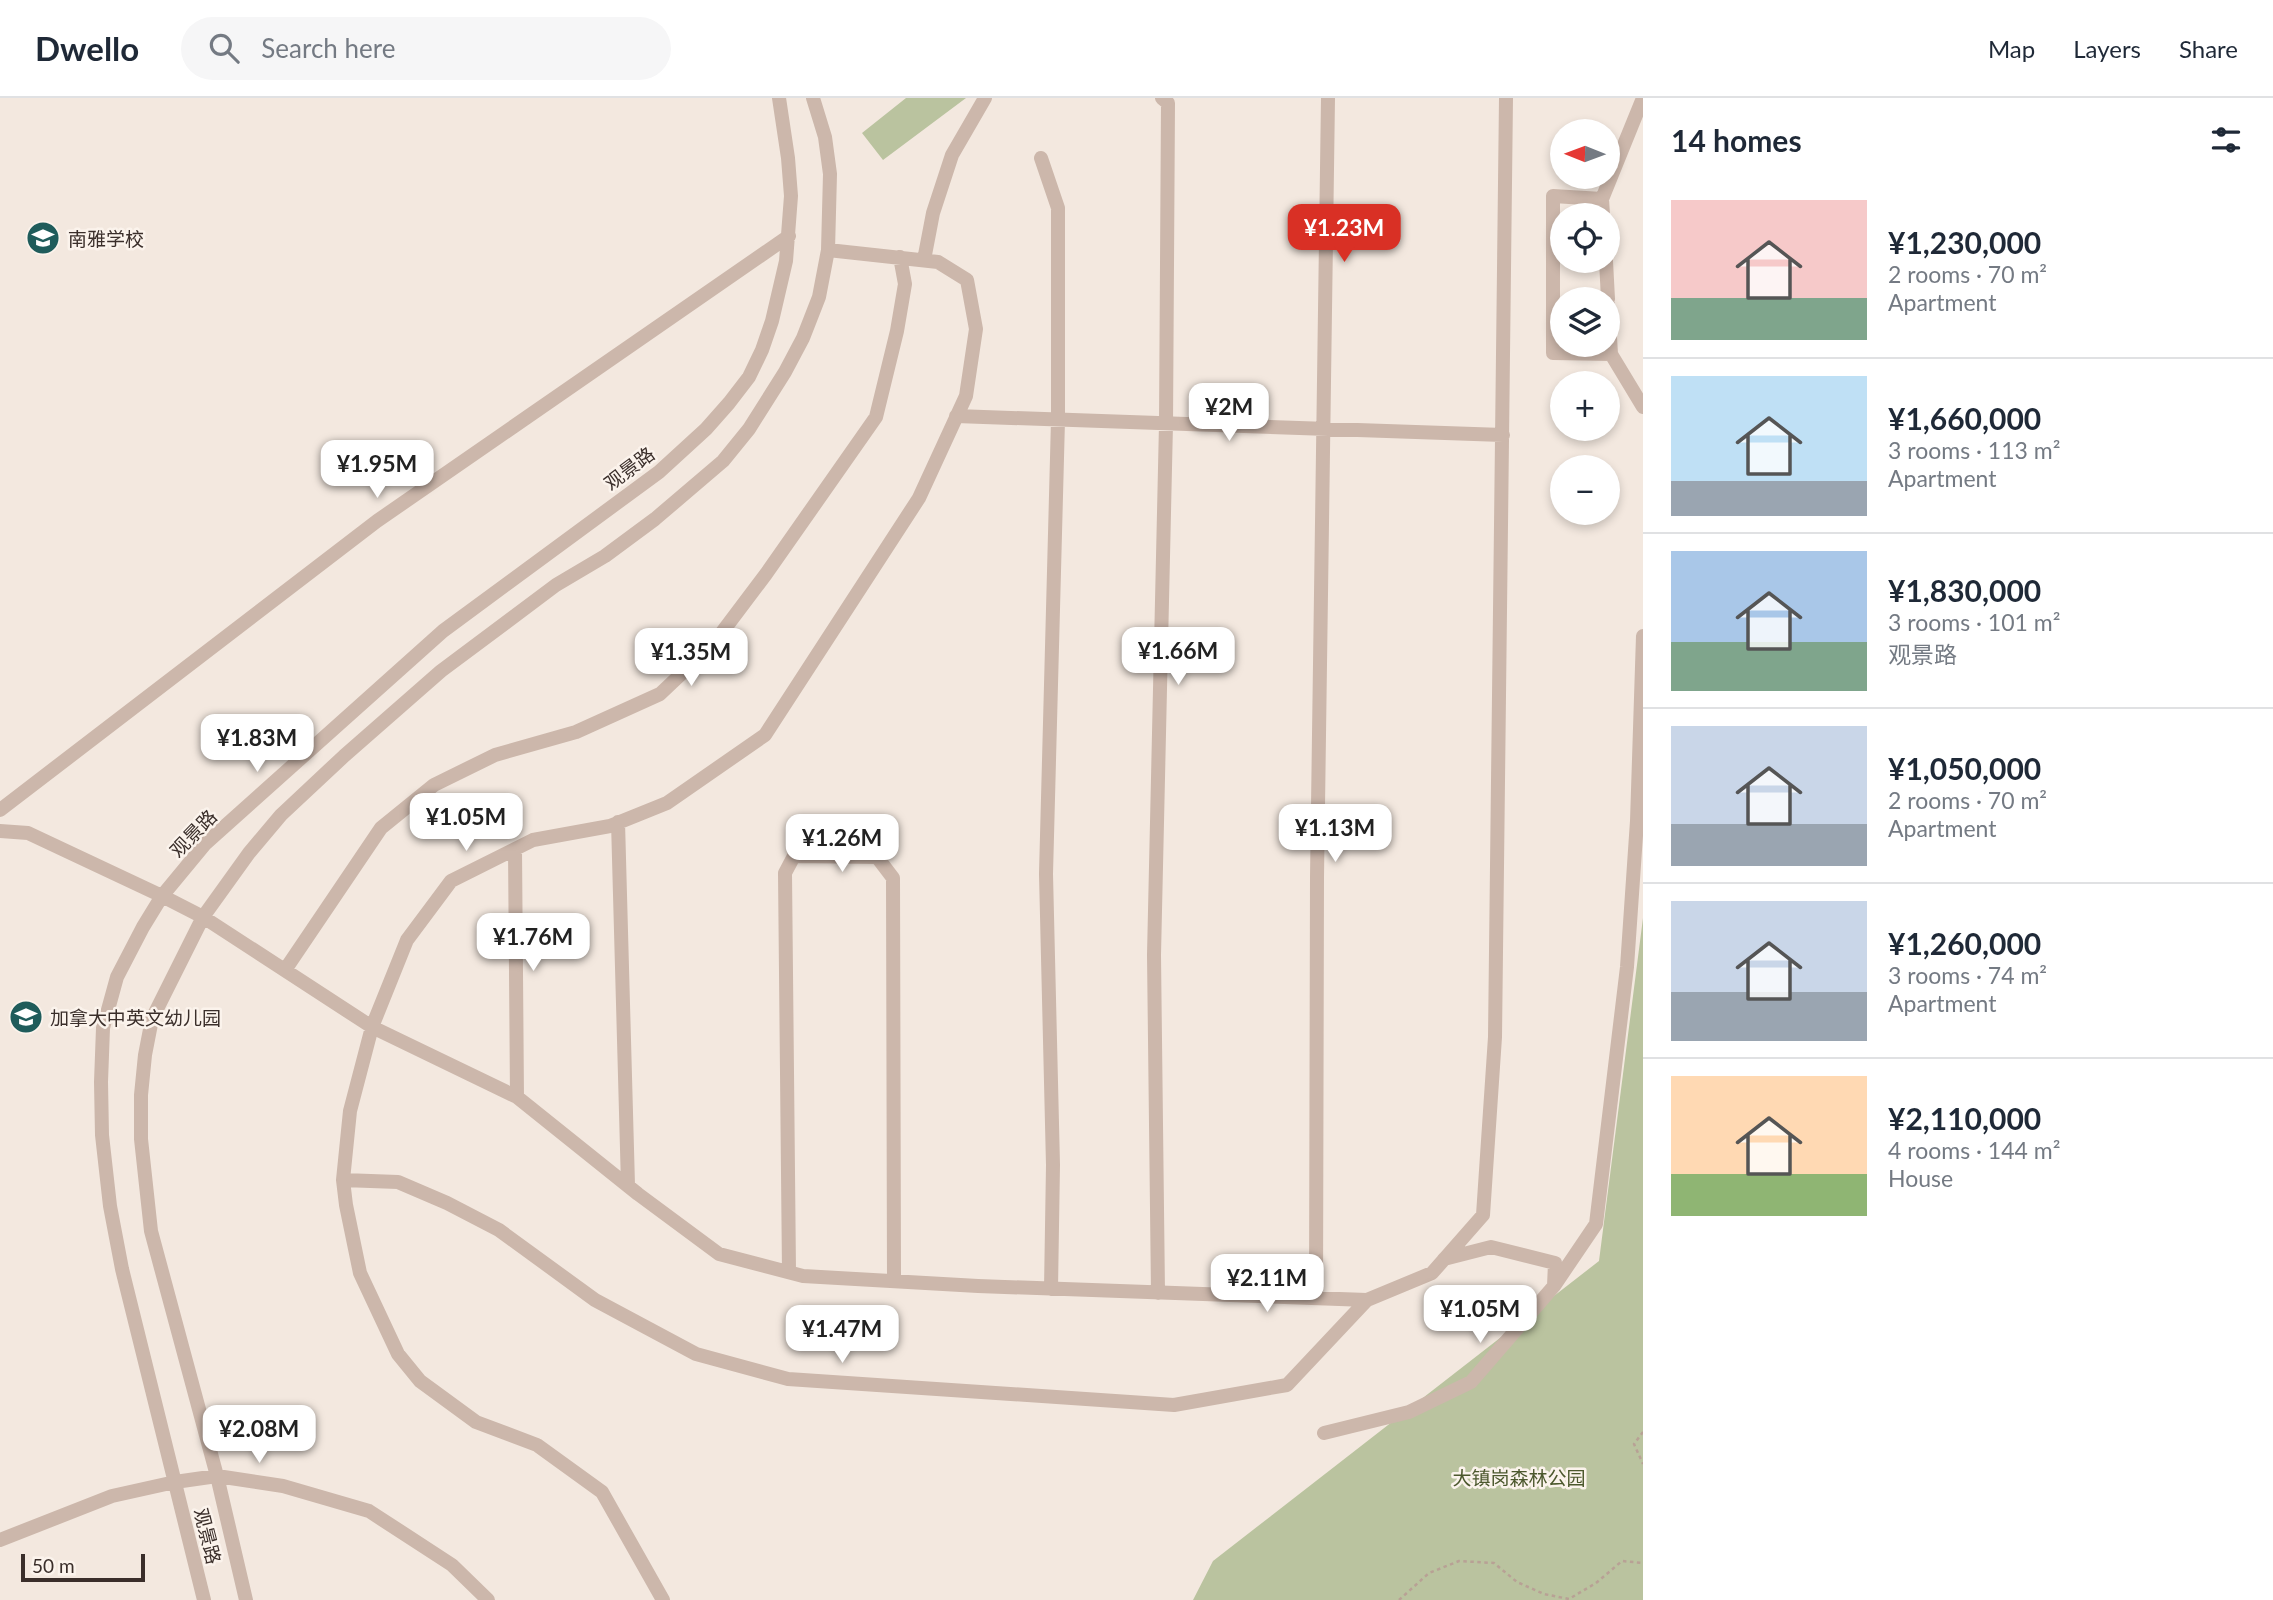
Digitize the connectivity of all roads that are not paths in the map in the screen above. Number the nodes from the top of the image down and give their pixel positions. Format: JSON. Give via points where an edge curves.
{"nodes":[{"id":1,"x":779,"y":98,"type":"edge"},
{"id":2,"x":813,"y":98,"type":"edge"},
{"id":3,"x":985,"y":98,"type":"edge"},
{"id":4,"x":1162,"y":98,"type":"edge"},
{"id":5,"x":1328,"y":98,"type":"edge"},
{"id":6,"x":1506,"y":98,"type":"edge"},
{"id":7,"x":1643,"y":98,"type":"edge"},
{"id":8,"x":1041,"y":158,"type":"dead end"},
{"id":9,"x":1602,"y":199,"type":"junction"},
{"id":10,"x":1602,"y":203,"type":"edge"},
{"id":11,"x":789,"y":236,"type":"junction"},
{"id":12,"x":828,"y":250,"type":"junction"},
{"id":13,"x":900,"y":257,"type":"junction"},
{"id":14,"x":924,"y":260,"type":"junction"},
{"id":15,"x":1553,"y":287,"type":"edge"},
{"id":16,"x":1613,"y":357,"type":"edge"},
{"id":17,"x":1643,"y":407,"type":"edge"},
{"id":18,"x":956,"y":416,"type":"junction"},
{"id":19,"x":1058,"y":420,"type":"junction"},
{"id":20,"x":1167,"y":424,"type":"junction"},
{"id":21,"x":1325,"y":429,"type":"junction"},
{"id":22,"x":1503,"y":435,"type":"junction"},
{"id":23,"x":1643,"y":636,"type":"edge"},
{"id":24,"x":0,"y":810,"type":"edge"},
{"id":25,"x":618,"y":822,"type":"junction"},
{"id":26,"x":0,"y":831,"type":"edge"},
{"id":27,"x":515,"y":849,"type":"junction"},
{"id":28,"x":162,"y":896,"type":"junction"},
{"id":29,"x":203,"y":917,"type":"junction"},
{"id":30,"x":285,"y":970,"type":"junction"},
{"id":31,"x":372,"y":1027,"type":"junction"},
{"id":32,"x":517,"y":1097,"type":"junction"},
{"id":33,"x":343,"y":1180,"type":"junction"},
{"id":34,"x":628,"y":1185,"type":"junction"},
{"id":35,"x":1444,"y":1259,"type":"junction"},
{"id":36,"x":789,"y":1272,"type":"junction"},
{"id":37,"x":894,"y":1281,"type":"junction"},
{"id":38,"x":1554,"y":1286,"type":"junction"},
{"id":39,"x":1051,"y":1289,"type":"junction"},
{"id":40,"x":1158,"y":1293,"type":"junction"},
{"id":41,"x":1316,"y":1298,"type":"junction"},
{"id":42,"x":1367,"y":1300,"type":"junction"},
{"id":43,"x":1324,"y":1433,"type":"dead end"},
{"id":44,"x":217,"y":1476,"type":"junction"},
{"id":45,"x":175,"y":1482,"type":"junction"},
{"id":46,"x":0,"y":1540,"type":"edge"},
{"id":47,"x":204,"y":1600,"type":"edge"},
{"id":48,"x":246,"y":1600,"type":"edge"},
{"id":49,"x":488,"y":1600,"type":"edge"},
{"id":50,"x":663,"y":1600,"type":"edge"}],
"edges":[{"from":1,"to":11,"type":"street","name":"观景路","via":[[791,196]]},
{"from":2,"to":12,"type":"street","name":"观景路","via":[[830,174]]},
{"from":3,"to":14,"type":"street","via":[[953,155],[933,213]]},
{"from":4,"to":20,"type":"street","via":[[1168,103]]},
{"from":5,"to":21,"type":"street"},
{"from":6,"to":22,"type":"street"},
{"from":7,"to":9,"type":"street"},
{"from":8,"to":19,"type":"street","via":[[1058,208]]},
{"from":9,"to":10,"type":"street"},
{"from":9,"to":15,"type":"street","via":[[1553,196]]},
{"from":11,"to":24,"type":"street","via":[[377,521]]},
{"from":11,"to":28,"type":"street","name":"观景路","via":[[762,350],[749,377],[706,429],[659,472],[443,631],[205,844]]},
{"from":12,"to":13,"type":"street"},
{"from":12,"to":29,"type":"street","name":"观景路","via":[[819,297],[803,338],[749,429],[723,461],[655,519],[556,585],[441,671],[354,747],[281,815]]},
{"from":13,"to":14,"type":"street"},
{"from":13,"to":30,"type":"street","via":[[905,284],[876,417],[713,643],[660,694],[576,732],[495,755],[434,785],[381,828]]},
{"from":14,"to":18,"type":"street","via":[[938,262],[967,281],[976,330],[966,396]]},
{"from":16,"to":17,"type":"street"},
{"from":18,"to":19,"type":"street"},
{"from":18,"to":25,"type":"street","via":[[919,498],[765,735],[667,803]]},
{"from":19,"to":20,"type":"street"},
{"from":19,"to":39,"type":"street","via":[[1046,874]]},
{"from":20,"to":21,"type":"street"},
{"from":20,"to":40,"type":"street","via":[[1154,955]]},
{"from":21,"to":22,"type":"street"},
{"from":21,"to":41,"type":"street"},
{"from":22,"to":35,"type":"street","via":[[1495,1037],[1483,1215]]},
{"from":23,"to":38,"type":"street","via":[[1627,967],[1596,1224]]},
{"from":25,"to":27,"type":"street","via":[[533,840]]},
{"from":25,"to":34,"type":"street"},
{"from":26,"to":28,"type":"street","via":[[28,834]]},
{"from":27,"to":31,"type":"street","via":[[451,881],[407,940]]},
{"from":27,"to":32,"type":"street"},
{"from":28,"to":29,"type":"street"},
{"from":28,"to":45,"type":"street","name":"观景路","via":[[117,977],[108,1005],[103,1028],[102,1135],[122,1269]]},
{"from":29,"to":30,"type":"street"},
{"from":29,"to":44,"type":"street","name":"观景路","via":[[152,1020],[141,1095],[141,1139],[150,1231]]},
{"from":30,"to":31,"type":"street"},
{"from":31,"to":32,"type":"street"},
{"from":31,"to":33,"type":"street","via":[[350,1111]]},
{"from":32,"to":34,"type":"street"},
{"from":33,"to":42,"type":"street","via":[[397,1182],[447,1203],[499,1230],[596,1300],[696,1354],[788,1379],[1174,1405],[1287,1385]]},
{"from":33,"to":50,"type":"street","via":[[360,1273],[398,1354],[420,1381],[476,1422],[537,1445],[602,1492]]},
{"from":34,"to":36,"type":"street","via":[[719,1254]]},
{"from":35,"to":38,"type":"street","via":[[1491,1247],[1529,1256],[1555,1263]]},
{"from":35,"to":42,"type":"street","via":[[1432,1273]]},
{"from":36,"to":37,"type":"street"},
{"from":36,"to":37,"type":"street","via":[[785,873],[794,856],[877,857],[893,878]]},
{"from":37,"to":39,"type":"street"},
{"from":38,"to":43,"type":"street","via":[[1471,1382],[1409,1412]]},
{"from":39,"to":40,"type":"street"},
{"from":40,"to":41,"type":"street"},
{"from":41,"to":42,"type":"street"},
{"from":44,"to":45,"type":"street"},
{"from":44,"to":48,"type":"street","name":"观景路"},
{"from":44,"to":49,"type":"street","via":[[284,1486],[369,1511],[452,1565]]},
{"from":45,"to":46,"type":"street","via":[[112,1496]]},
{"from":45,"to":47,"type":"street","name":"观景路"}]}
